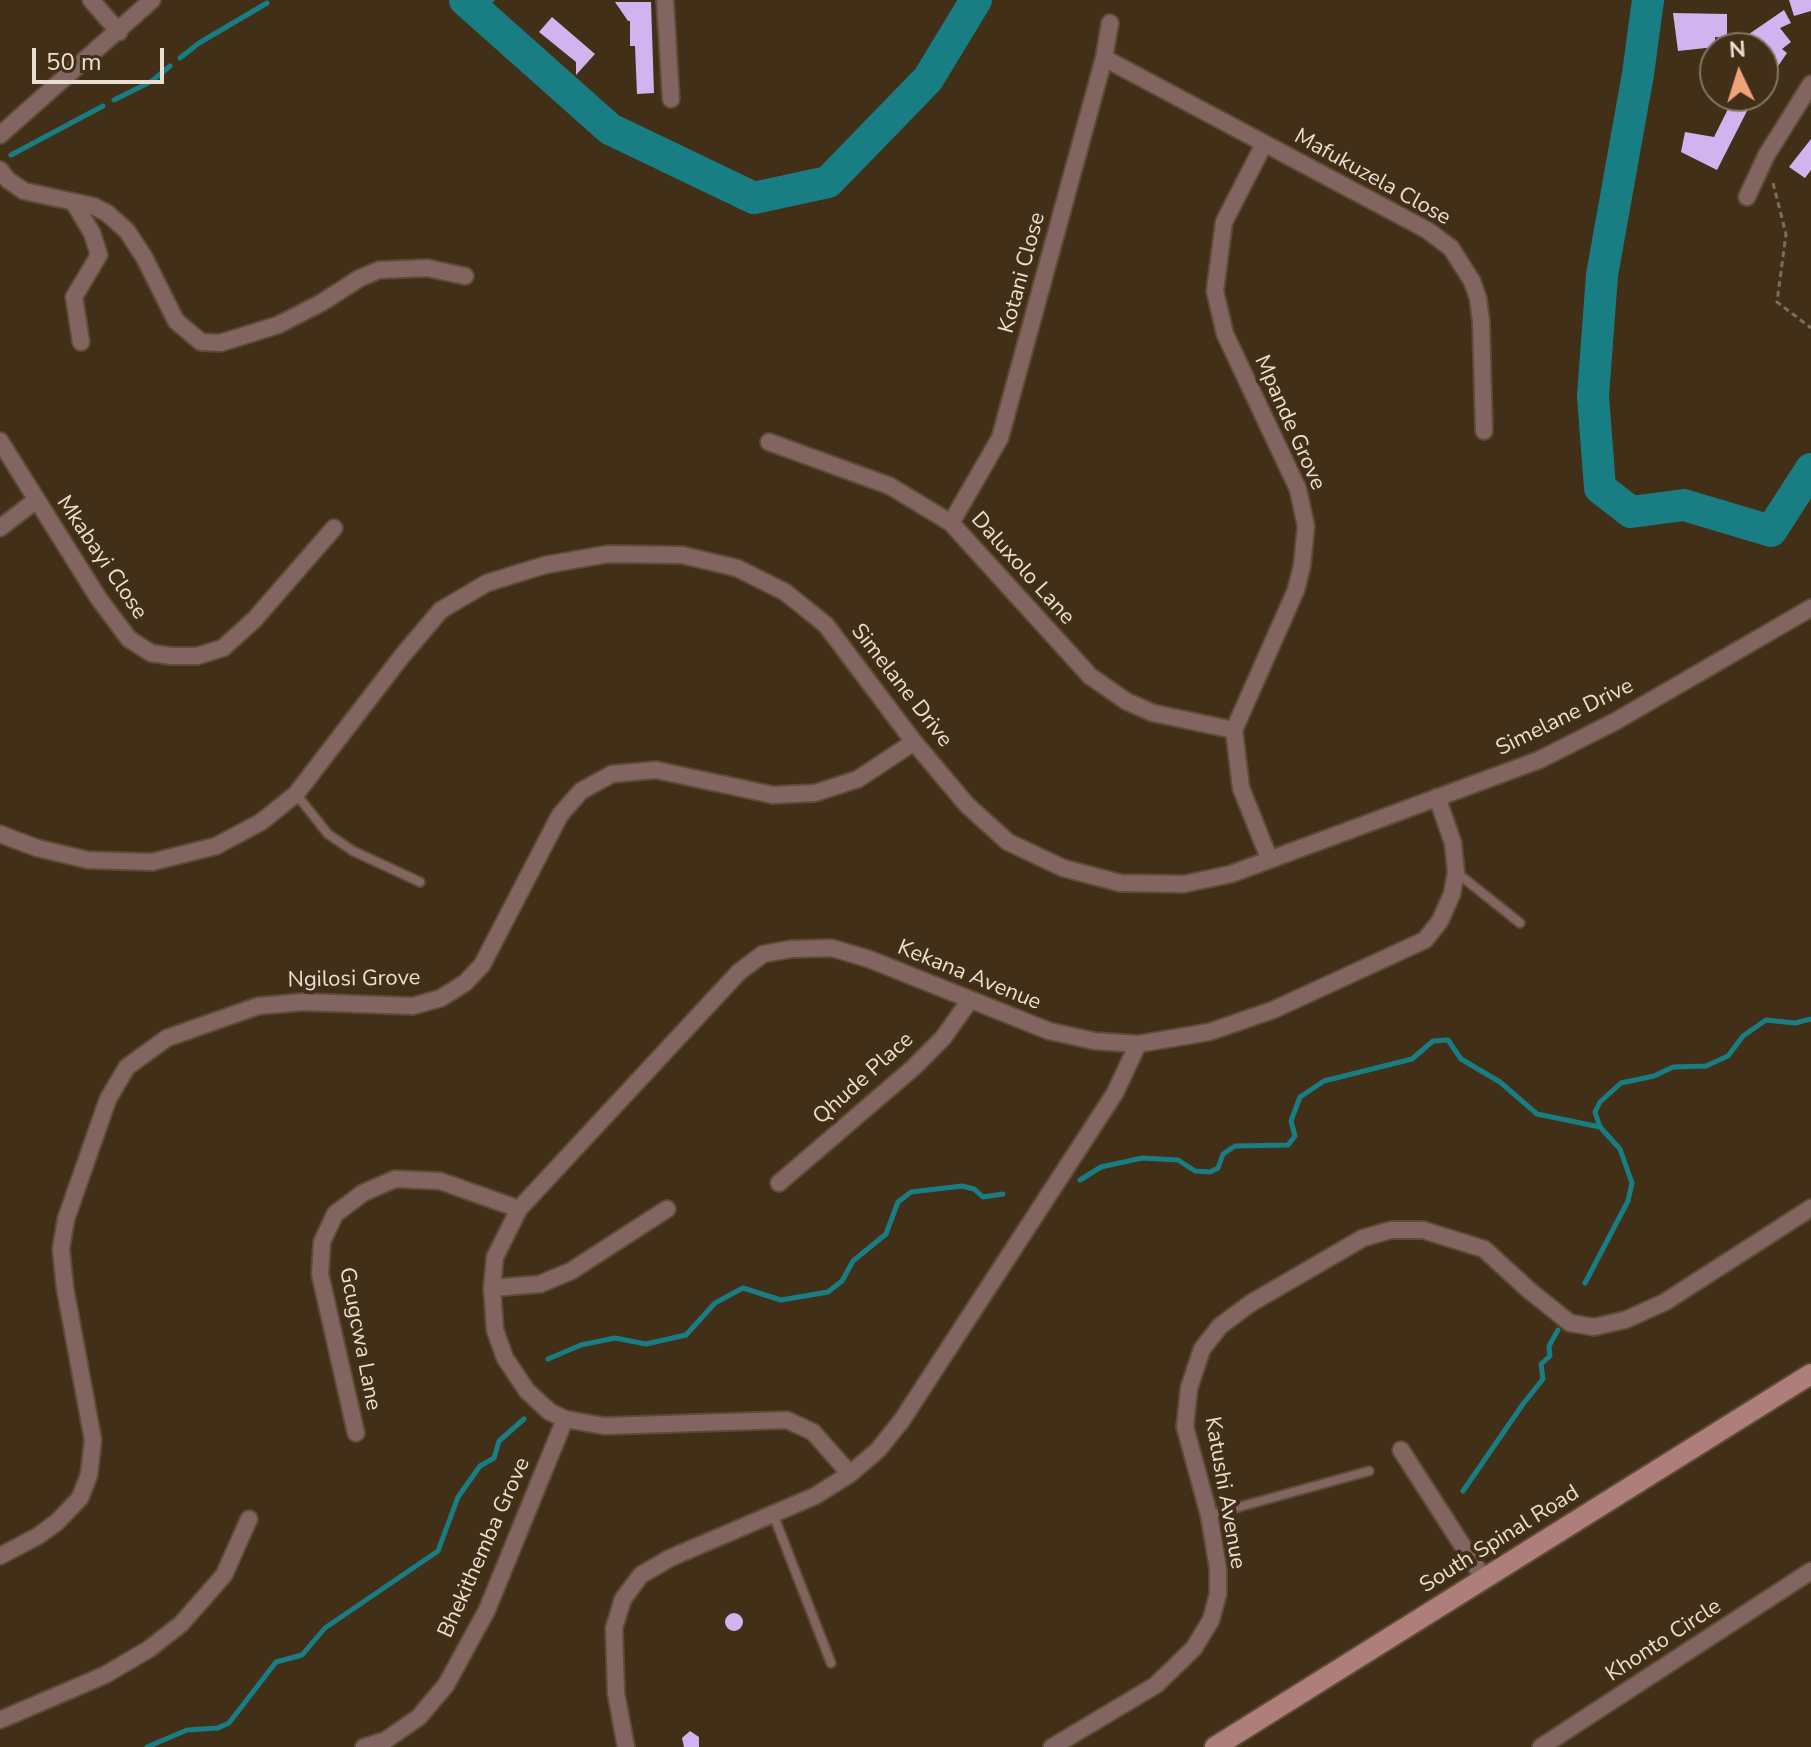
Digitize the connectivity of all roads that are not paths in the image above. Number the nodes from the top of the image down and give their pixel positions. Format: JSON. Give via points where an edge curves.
{"nodes":[{"id":1,"x":91,"y":0,"type":"edge"},
{"id":2,"x":152,"y":0,"type":"edge"},
{"id":3,"x":665,"y":0,"type":"edge"},
{"id":4,"x":1110,"y":23,"type":"dead end"},
{"id":5,"x":119,"y":32,"type":"junction"},
{"id":6,"x":1104,"y":58,"type":"junction"},
{"id":7,"x":1811,"y":84,"type":"edge"},
{"id":8,"x":671,"y":99,"type":"dead end"},
{"id":9,"x":0,"y":135,"type":"edge"},
{"id":10,"x":1264,"y":144,"type":"junction"},
{"id":11,"x":0,"y":170,"type":"edge"},
{"id":12,"x":1747,"y":197,"type":"dead end"},
{"id":13,"x":74,"y":203,"type":"junction"},
{"id":14,"x":465,"y":276,"type":"dead end"},
{"id":15,"x":81,"y":342,"type":"dead end"},
{"id":16,"x":1484,"y":431,"type":"dead end"},
{"id":17,"x":0,"y":441,"type":"edge"},
{"id":18,"x":769,"y":442,"type":"dead end"},
{"id":19,"x":35,"y":501,"type":"junction"},
{"id":20,"x":951,"y":523,"type":"junction"},
{"id":21,"x":0,"y":528,"type":"edge"},
{"id":22,"x":334,"y":528,"type":"dead end"},
{"id":23,"x":1811,"y":608,"type":"edge"},
{"id":24,"x":1234,"y":730,"type":"junction"},
{"id":25,"x":914,"y":742,"type":"junction"},
{"id":26,"x":296,"y":794,"type":"junction"},
{"id":27,"x":1437,"y":797,"type":"junction"},
{"id":28,"x":0,"y":834,"type":"edge"},
{"id":29,"x":1269,"y":858,"type":"junction"},
{"id":30,"x":1456,"y":872,"type":"junction"},
{"id":31,"x":420,"y":882,"type":"dead end"},
{"id":32,"x":1520,"y":923,"type":"dead end"},
{"id":33,"x":970,"y":1000,"type":"junction"},
{"id":34,"x":1138,"y":1044,"type":"junction"},
{"id":35,"x":779,"y":1183,"type":"dead end"},
{"id":36,"x":1811,"y":1208,"type":"edge"},
{"id":37,"x":519,"y":1209,"type":"junction"},
{"id":38,"x":667,"y":1209,"type":"dead end"},
{"id":39,"x":492,"y":1288,"type":"junction"},
{"id":40,"x":1811,"y":1374,"type":"edge"},
{"id":41,"x":565,"y":1419,"type":"junction"},
{"id":42,"x":356,"y":1433,"type":"dead end"},
{"id":43,"x":1401,"y":1450,"type":"dead end"},
{"id":44,"x":1369,"y":1471,"type":"dead end"},
{"id":45,"x":850,"y":1474,"type":"junction"},
{"id":46,"x":773,"y":1514,"type":"junction"},
{"id":47,"x":1209,"y":1515,"type":"junction"},
{"id":48,"x":249,"y":1519,"type":"dead end"},
{"id":49,"x":0,"y":1556,"type":"edge"},
{"id":50,"x":1811,"y":1571,"type":"edge"},
{"id":51,"x":1484,"y":1579,"type":"junction"},
{"id":52,"x":831,"y":1663,"type":"dead end"},
{"id":53,"x":0,"y":1720,"type":"edge"},
{"id":54,"x":364,"y":1747,"type":"edge"},
{"id":55,"x":626,"y":1747,"type":"edge"},
{"id":56,"x":1052,"y":1747,"type":"edge"},
{"id":57,"x":1215,"y":1747,"type":"edge"},
{"id":58,"x":1541,"y":1747,"type":"edge"}],
"edges":[{"from":1,"to":5,"type":"street"},
{"from":2,"to":5,"type":"street"},
{"from":3,"to":8,"type":"street"},
{"from":4,"to":6,"type":"street","name":"Kotani Close"},
{"from":5,"to":9,"type":"street"},
{"from":6,"to":10,"type":"street","name":"Mafukuzela Close"},
{"from":6,"to":20,"type":"street","name":"Kotani Close","via":[[1000,438]]},
{"from":7,"to":12,"type":"street"},
{"from":10,"to":16,"type":"street","name":"Mafukuzela Close","via":[[1427,230],[1451,248],[1478,298]]},
{"from":10,"to":24,"type":"street","name":"Mpande Grove","via":[[1224,222],[1215,291],[1225,334],[1298,489],[1306,526],[1296,590]]},
{"from":11,"to":13,"type":"street","via":[[24,191]]},
{"from":13,"to":14,"type":"street","via":[[107,213],[127,231],[176,321],[201,342],[220,343],[278,325],[379,270],[427,268]]},
{"from":13,"to":15,"type":"street","via":[[99,255],[74,297]]},
{"from":17,"to":19,"type":"street","name":"Mkabayi Close"},
{"from":18,"to":20,"type":"street","name":"Daluxolo Lane","via":[[890,486]]},
{"from":19,"to":21,"type":"street"},
{"from":19,"to":22,"type":"street","name":"Mkabayi Close","via":[[129,639],[151,653],[171,656],[223,648]]},
{"from":20,"to":24,"type":"street","name":"Daluxolo Lane","via":[[1090,676],[1153,713]]},
{"from":23,"to":27,"type":"street","name":"Simelane Drive","via":[[1539,760]]},
{"from":24,"to":29,"type":"street","via":[[1241,788]]},
{"from":25,"to":26,"type":"street","name":"Simelane Drive","via":[[826,625],[785,592],[737,568],[682,555],[608,554],[487,583],[441,610]]},
{"from":25,"to":29,"type":"street","name":"Simelane Drive","via":[[967,805],[1008,842],[1063,868],[1120,883],[1184,884],[1231,874]]},
{"from":25,"to":49,"type":"street","name":"Ngilosi Grove","via":[[858,779],[815,793],[773,795],[656,770],[612,774],[581,791],[560,815],[482,965],[441,998],[413,1006],[258,1006],[167,1038],[127,1067],[108,1099],[66,1219],[61,1249],[93,1440],[89,1475],[80,1498],[57,1522]]},
{"from":26,"to":28,"type":"street","name":"Simelane Drive","via":[[261,822],[216,846],[152,862],[88,860]]},
{"from":26,"to":31,"type":"lane","via":[[328,834]]},
{"from":27,"to":29,"type":"street","name":"Simelane Drive"},
{"from":27,"to":30,"type":"street","name":"Kekana Avenue","via":[[1453,843]]},
{"from":30,"to":32,"type":"lane"},
{"from":30,"to":34,"type":"street","name":"Kekana Avenue","via":[[1440,921],[1425,940],[1273,1010],[1209,1032]]},
{"from":33,"to":34,"type":"street","name":"Kekana Avenue","via":[[1049,1031]]},
{"from":33,"to":35,"type":"street","name":"Qhude Place","via":[[913,1068]]},
{"from":33,"to":37,"type":"street","name":"Kekana Avenue","via":[[832,948],[763,954],[739,972]]},
{"from":34,"to":45,"type":"street","via":[[1115,1093],[902,1420]]},
{"from":36,"to":47,"type":"street","name":"Katushi Avenue","via":[[1665,1302],[1594,1327],[1570,1323],[1484,1249],[1470,1243],[1423,1230],[1391,1230],[1363,1238],[1251,1303],[1220,1326],[1202,1349],[1189,1388],[1185,1427]]},
{"from":37,"to":39,"type":"street","name":"Kekana Avenue","via":[[495,1257]]},
{"from":37,"to":42,"type":"street","name":"Gcugcwa Lane","via":[[440,1181],[395,1179],[363,1193],[335,1214],[322,1242],[320,1274]]},
{"from":38,"to":39,"type":"street","via":[[571,1271],[540,1284]]},
{"from":39,"to":41,"type":"street","name":"Kekana Avenue","via":[[495,1330],[505,1358],[527,1391]]},
{"from":40,"to":51,"type":"street","name":"South Spinal Road"},
{"from":41,"to":45,"type":"street","name":"Kekana Avenue","via":[[617,1426],[787,1420],[813,1432]]},
{"from":41,"to":54,"type":"street","name":"Bhekithemba Grove","via":[[487,1610],[446,1685],[419,1717],[386,1740]]},
{"from":43,"to":51,"type":"street"},
{"from":44,"to":47,"type":"lane"},
{"from":45,"to":46,"type":"street"},
{"from":46,"to":52,"type":"lane"},
{"from":46,"to":55,"type":"street","via":[[670,1558],[641,1575],[623,1599],[614,1628],[616,1693]]},
{"from":47,"to":56,"type":"street","name":"Katushi Avenue","via":[[1218,1594],[1211,1620],[1194,1648],[1156,1685]]},
{"from":48,"to":53,"type":"street","via":[[224,1575],[181,1624],[105,1675]]},
{"from":50,"to":58,"type":"street","name":"Khonto Circle"},
{"from":51,"to":57,"type":"street","name":"South Spinal Road"}]}
